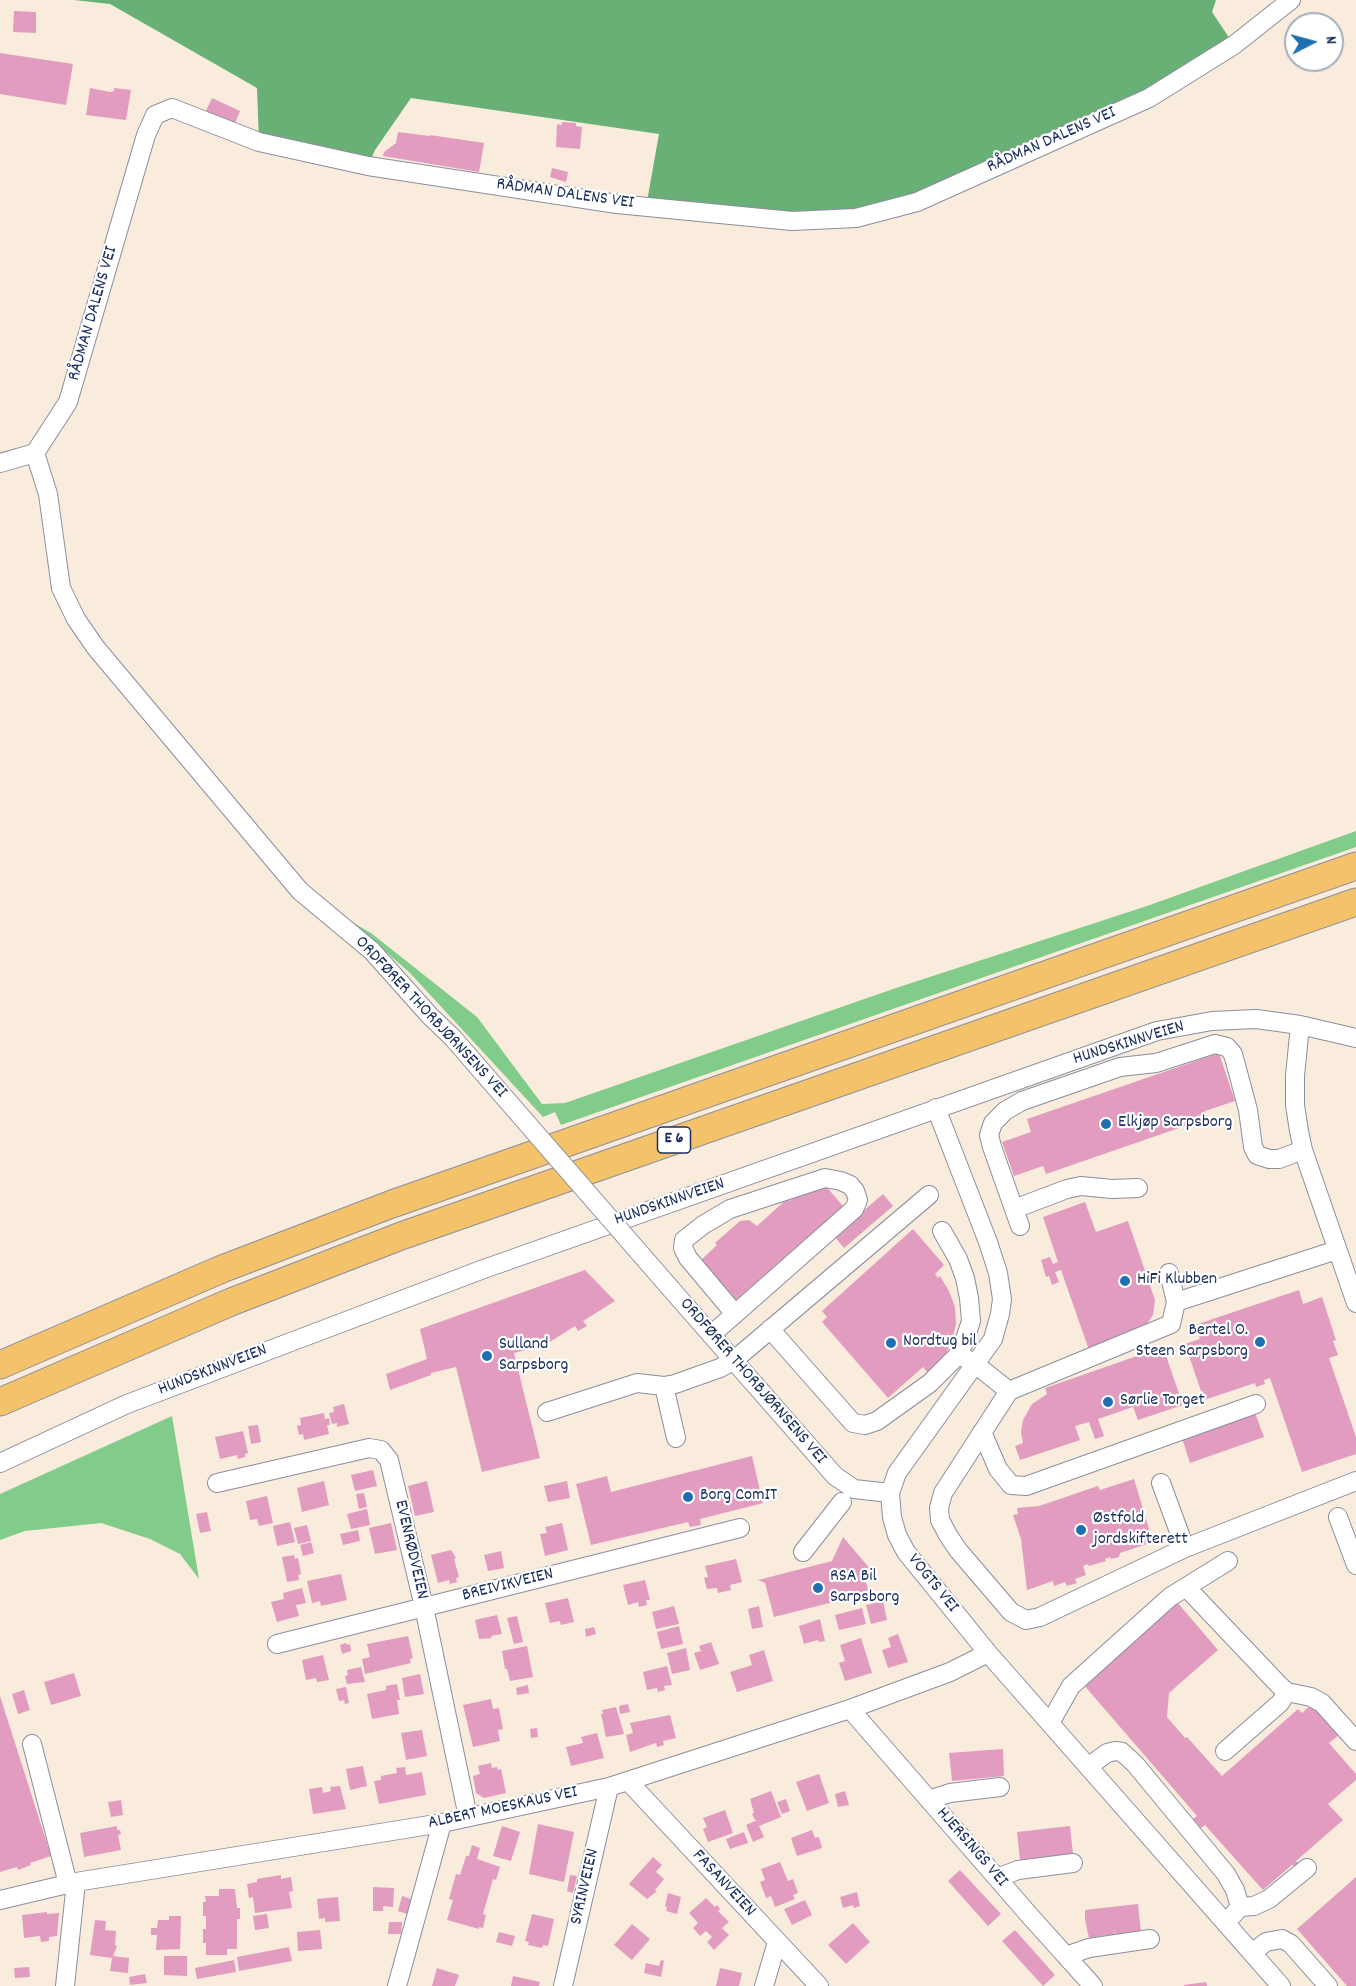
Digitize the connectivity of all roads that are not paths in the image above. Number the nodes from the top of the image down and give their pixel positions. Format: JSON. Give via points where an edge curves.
{"nodes":[{"id":1,"x":1291,"y":0,"type":"edge"},
{"id":2,"x":35,"y":453,"type":"junction"},
{"id":3,"x":0,"y":463,"type":"edge"},
{"id":4,"x":1356,"y":866,"type":"edge"},
{"id":5,"x":1356,"y":902,"type":"edge"},
{"id":6,"x":1300,"y":1025,"type":"junction"},
{"id":7,"x":1356,"y":1038,"type":"edge"},
{"id":8,"x":936,"y":1108,"type":"junction"},
{"id":9,"x":1303,"y":1150,"type":"junction"},
{"id":10,"x":1138,"y":1188,"type":"dead end"},
{"id":11,"x":929,"y":1195,"type":"dead end"},
{"id":12,"x":942,"y":1231,"type":"dead end"},
{"id":13,"x":1337,"y":1250,"type":"junction"},
{"id":14,"x":1169,"y":1273,"type":"dead end"},
{"id":15,"x":1176,"y":1302,"type":"junction"},
{"id":16,"x":1356,"y":1303,"type":"edge"},
{"id":17,"x":735,"y":1314,"type":"junction"},
{"id":18,"x":770,"y":1329,"type":"junction"},
{"id":19,"x":711,"y":1335,"type":"junction"},
{"id":20,"x":958,"y":1354,"type":"junction"},
{"id":21,"x":733,"y":1361,"type":"junction"},
{"id":22,"x":975,"y":1364,"type":"junction"},
{"id":23,"x":0,"y":1365,"type":"edge"},
{"id":24,"x":664,"y":1386,"type":"junction"},
{"id":25,"x":1009,"y":1392,"type":"junction"},
{"id":26,"x":0,"y":1402,"type":"edge"},
{"id":27,"x":1256,"y":1404,"type":"dead end"},
{"id":28,"x":547,"y":1412,"type":"dead end"},
{"id":29,"x":982,"y":1432,"type":"junction"},
{"id":30,"x":676,"y":1438,"type":"dead end"},
{"id":31,"x":0,"y":1463,"type":"edge"},
{"id":32,"x":1356,"y":1481,"type":"edge"},
{"id":33,"x":217,"y":1483,"type":"dead end"},
{"id":34,"x":1161,"y":1483,"type":"dead end"},
{"id":35,"x":890,"y":1493,"type":"junction"},
{"id":36,"x":842,"y":1502,"type":"dead end"},
{"id":37,"x":1338,"y":1517,"type":"dead end"},
{"id":38,"x":740,"y":1528,"type":"dead end"},
{"id":39,"x":1185,"y":1548,"type":"junction"},
{"id":40,"x":802,"y":1552,"type":"dead end"},
{"id":41,"x":1228,"y":1561,"type":"dead end"},
{"id":42,"x":1356,"y":1565,"type":"edge"},
{"id":43,"x":1186,"y":1587,"type":"junction"},
{"id":44,"x":424,"y":1607,"type":"junction"},
{"id":45,"x":277,"y":1644,"type":"dead end"},
{"id":46,"x":988,"y":1653,"type":"junction"},
{"id":47,"x":1287,"y":1692,"type":"junction"},
{"id":48,"x":850,"y":1709,"type":"junction"},
{"id":49,"x":1050,"y":1723,"type":"junction"},
{"id":50,"x":1356,"y":1741,"type":"edge"},
{"id":51,"x":32,"y":1744,"type":"dead end"},
{"id":52,"x":1225,"y":1750,"type":"dead end"},
{"id":53,"x":1088,"y":1767,"type":"junction"},
{"id":54,"x":628,"y":1781,"type":"junction"},
{"id":55,"x":609,"y":1787,"type":"junction"},
{"id":56,"x":1000,"y":1787,"type":"dead end"},
{"id":57,"x":929,"y":1800,"type":"junction"},
{"id":58,"x":468,"y":1817,"type":"junction"},
{"id":59,"x":442,"y":1823,"type":"junction"},
{"id":60,"x":1073,"y":1863,"type":"dead end"},
{"id":61,"x":1307,"y":1868,"type":"dead end"},
{"id":62,"x":997,"y":1878,"type":"junction"},
{"id":63,"x":72,"y":1883,"type":"junction"},
{"id":64,"x":0,"y":1900,"type":"edge"},
{"id":65,"x":1240,"y":1907,"type":"junction"},
{"id":66,"x":1225,"y":1923,"type":"junction"},
{"id":67,"x":1150,"y":1939,"type":"dead end"},
{"id":68,"x":777,"y":1942,"type":"junction"},
{"id":69,"x":1252,"y":1953,"type":"junction"},
{"id":70,"x":1066,"y":1956,"type":"junction"},
{"id":71,"x":65,"y":1986,"type":"edge"},
{"id":72,"x":397,"y":1986,"type":"edge"},
{"id":73,"x":563,"y":1986,"type":"edge"},
{"id":74,"x":764,"y":1986,"type":"edge"},
{"id":75,"x":819,"y":1986,"type":"edge"},
{"id":76,"x":1093,"y":1986,"type":"edge"},
{"id":77,"x":1281,"y":1986,"type":"edge"},
{"id":78,"x":1328,"y":1986,"type":"edge"}],
"edges":[{"from":1,"to":2,"type":"street","name":"RÅDMAN DALENS VEI","via":[[1234,45],[1149,98],[917,202],[856,218],[792,221],[627,205],[368,166],[259,142],[172,108],[155,115],[146,135],[68,402]]},
{"from":2,"to":3,"type":"street"},
{"from":2,"to":19,"type":"street","name":"ORDFØRER THORBJØRNSENS VEI","bridge":true,"via":[[48,494],[61,588],[96,648],[300,891],[372,951],[452,1037]]},
{"from":4,"to":23,"type":"highway","number":"E 6","via":[[392,1204],[222,1269]]},
{"from":5,"to":26,"type":"highway","number":"E 6","via":[[401,1236],[231,1302]]},
{"from":6,"to":7,"type":"street","name":"HUNDSKINNVEIEN"},
{"from":6,"to":8,"type":"street","name":"HUNDSKINNVEIEN","via":[[1212,1021],[1157,1031]]},
{"from":6,"to":9,"type":"street","via":[[1295,1105]]},
{"from":8,"to":22,"type":"street","via":[[988,1242],[999,1281],[1001,1306],[993,1339]]},
{"from":8,"to":31,"type":"street","name":"HUNDSKINNVEIEN","via":[[481,1269],[127,1404]]},
{"from":9,"to":10,"type":"street","via":[[1279,1158],[1257,1155],[1233,1054],[1227,1047],[1215,1044],[1156,1063],[1120,1067],[1022,1101],[993,1123],[989,1135],[1017,1218],[1067,1189]]},
{"from":9,"to":13,"type":"street"},
{"from":11,"to":18,"type":"street"},
{"from":12,"to":20,"type":"street","via":[[958,1259],[969,1298],[971,1321]]},
{"from":13,"to":15,"type":"street"},
{"from":13,"to":16,"type":"street"},
{"from":14,"to":15,"type":"street"},
{"from":15,"to":25,"type":"street","via":[[1171,1324]]},
{"from":17,"to":17,"type":"street","via":[[854,1209],[858,1200],[850,1185],[825,1178],[730,1209],[684,1240],[688,1258]]},
{"from":17,"to":19,"type":"street"},
{"from":18,"to":20,"type":"street","via":[[852,1423],[865,1425],[877,1422],[930,1383]]},
{"from":18,"to":21,"type":"street"},
{"from":19,"to":21,"type":"street","name":"ORDFØRER THORBJØRNSENS VEI"},
{"from":20,"to":22,"type":"street"},
{"from":21,"to":24,"type":"street"},
{"from":21,"to":35,"type":"street","name":"ORDFØRER THORBJØRNSENS VEI","via":[[835,1476],[854,1489]]},
{"from":22,"to":25,"type":"street"},
{"from":22,"to":35,"type":"street","via":[[897,1473]]},
{"from":24,"to":28,"type":"street","via":[[637,1383]]},
{"from":24,"to":30,"type":"street"},
{"from":25,"to":29,"type":"street"},
{"from":27,"to":29,"type":"street","via":[[1026,1486],[1011,1485],[998,1469]]},
{"from":29,"to":39,"type":"street","via":[[943,1493],[940,1520],[958,1550],[1011,1612],[1026,1620],[1040,1617]]},
{"from":32,"to":39,"type":"street"},
{"from":33,"to":44,"type":"street","name":"EVENRØDVEIEN","via":[[369,1448],[381,1450],[389,1460]]},
{"from":34,"to":39,"type":"street"},
{"from":35,"to":46,"type":"street","name":"VOGTS VEI","via":[[892,1517],[906,1552]]},
{"from":36,"to":40,"type":"street"},
{"from":37,"to":42,"type":"street"},
{"from":38,"to":44,"type":"street","name":"BREIVIKVEIEN"},
{"from":41,"to":43,"type":"street"},
{"from":43,"to":47,"type":"street"},
{"from":43,"to":49,"type":"street","via":[[1071,1686]]},
{"from":44,"to":45,"type":"street","name":"BREIVIKVEIEN"},
{"from":44,"to":58,"type":"street","name":"EVENRØDVEIEN"},
{"from":46,"to":48,"type":"street","name":"ALBERT MOESKAUS VEI","via":[[950,1672]]},
{"from":46,"to":49,"type":"street","name":"VOGTS VEI"},
{"from":47,"to":50,"type":"street","via":[[1322,1703]]},
{"from":47,"to":52,"type":"street","via":[[1280,1703]]},
{"from":48,"to":54,"type":"street","name":"ALBERT MOESKAUS VEI"},
{"from":48,"to":57,"type":"street","name":"HJERSINGS VEI"},
{"from":49,"to":53,"type":"street","name":"VOGTS VEI"},
{"from":51,"to":63,"type":"street"},
{"from":53,"to":65,"type":"street","via":[[1107,1753],[1122,1752],[1226,1874]]},
{"from":53,"to":66,"type":"street","name":"VOGTS VEI"},
{"from":54,"to":55,"type":"street","name":"ALBERT MOESKAUS VEI"},
{"from":54,"to":68,"type":"street","name":"FASANVEIEN"},
{"from":55,"to":58,"type":"street","name":"ALBERT MOESKAUS VEI"},
{"from":55,"to":73,"type":"street","name":"SYRINVEIEN"},
{"from":56,"to":57,"type":"street","via":[[950,1793]]},
{"from":57,"to":62,"type":"street","name":"HJERSINGS VEI"},
{"from":58,"to":59,"type":"street","name":"ALBERT MOESKAUS VEI"},
{"from":59,"to":63,"type":"street","name":"ALBERT MOESKAUS VEI"},
{"from":59,"to":72,"type":"street"},
{"from":60,"to":62,"type":"street","via":[[1018,1870]]},
{"from":61,"to":65,"type":"street","via":[[1269,1899]]},
{"from":62,"to":70,"type":"street","name":"HJERSINGS VEI"},
{"from":63,"to":64,"type":"street","name":"ALBERT MOESKAUS VEI"},
{"from":63,"to":71,"type":"street"},
{"from":65,"to":66,"type":"street"},
{"from":66,"to":69,"type":"street","name":"VOGTS VEI"},
{"from":67,"to":70,"type":"street","via":[[1089,1948]]},
{"from":68,"to":74,"type":"street"},
{"from":68,"to":75,"type":"street","name":"FASANVEIEN"},
{"from":69,"to":77,"type":"street","name":"VOGTS VEI"},
{"from":69,"to":78,"type":"street","via":[[1266,1942],[1282,1939]]},
{"from":70,"to":76,"type":"street","name":"HJERSINGS VEI"}]}
